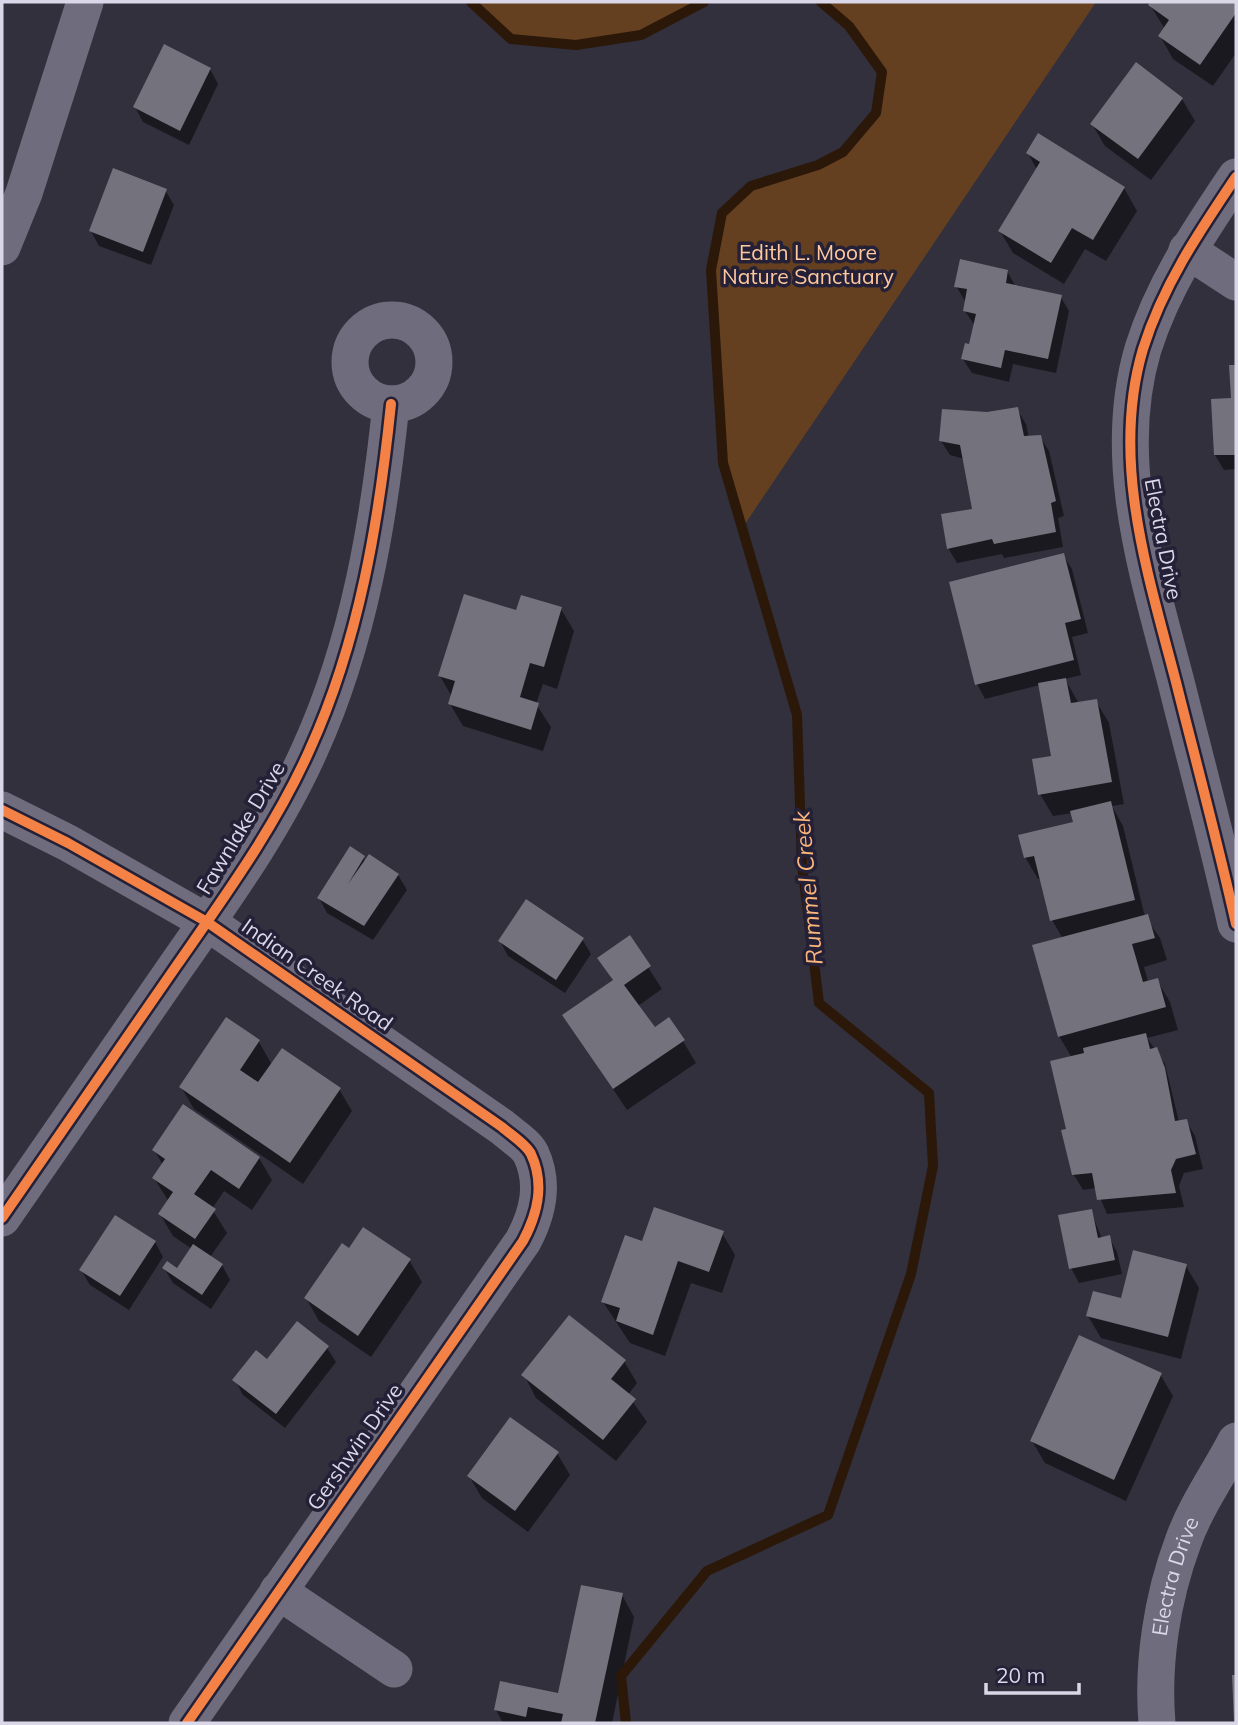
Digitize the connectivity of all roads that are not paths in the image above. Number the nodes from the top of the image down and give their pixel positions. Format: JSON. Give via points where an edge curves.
{"nodes":[{"id":1,"x":85,"y":2,"type":"edge"},
{"id":2,"x":1236,"y":177,"type":"edge"},
{"id":3,"x":2,"y":247,"type":"edge"},
{"id":4,"x":1187,"y":250,"type":"junction"},
{"id":5,"x":1236,"y":282,"type":"edge"},
{"id":6,"x":391,"y":404,"type":"dead end"},
{"id":7,"x":2,"y":810,"type":"edge"},
{"id":8,"x":1230,"y":866,"type":"edge"},
{"id":9,"x":207,"y":922,"type":"junction"},
{"id":10,"x":1236,"y":924,"type":"edge"},
{"id":11,"x":540,"y":1186,"type":"joint"},
{"id":12,"x":2,"y":1218,"type":"edge"},
{"id":13,"x":1236,"y":1441,"type":"edge"},
{"id":14,"x":278,"y":1591,"type":"junction"},
{"id":15,"x":394,"y":1669,"type":"dead end"},
{"id":16,"x":187,"y":1723,"type":"edge"},
{"id":17,"x":1157,"y":1723,"type":"edge"}],
"edges":[{"from":1,"to":3,"type":"street"},
{"from":2,"to":4,"type":"street","name":"Electra Drive"},
{"from":4,"to":5,"type":"street"},
{"from":4,"to":8,"type":"street","name":"Electra Drive","via":[[1162,296],[1142,351],[1133,413],[1130,488],[1150,581]]},
{"from":6,"to":9,"type":"street","name":"Fawnlake Drive","via":[[382,498],[353,629],[315,737],[263,836]]},
{"from":7,"to":9,"type":"street","name":"Indian Creek Road"},
{"from":8,"to":10,"type":"street","name":"Electra Drive"},
{"from":9,"to":11,"type":"street","name":"Indian Creek Road","via":[[502,1127],[530,1152]]},
{"from":9,"to":12,"type":"street","name":"Fawnlake Drive"},
{"from":11,"to":14,"type":"street","name":"Gershwin Drive","via":[[535,1218],[523,1241]]},
{"from":13,"to":17,"type":"street","name":"Electra Drive","via":[[1183,1541],[1160,1633]]},
{"from":14,"to":15,"type":"street"},
{"from":14,"to":16,"type":"street","name":"Gershwin Drive"}]}
